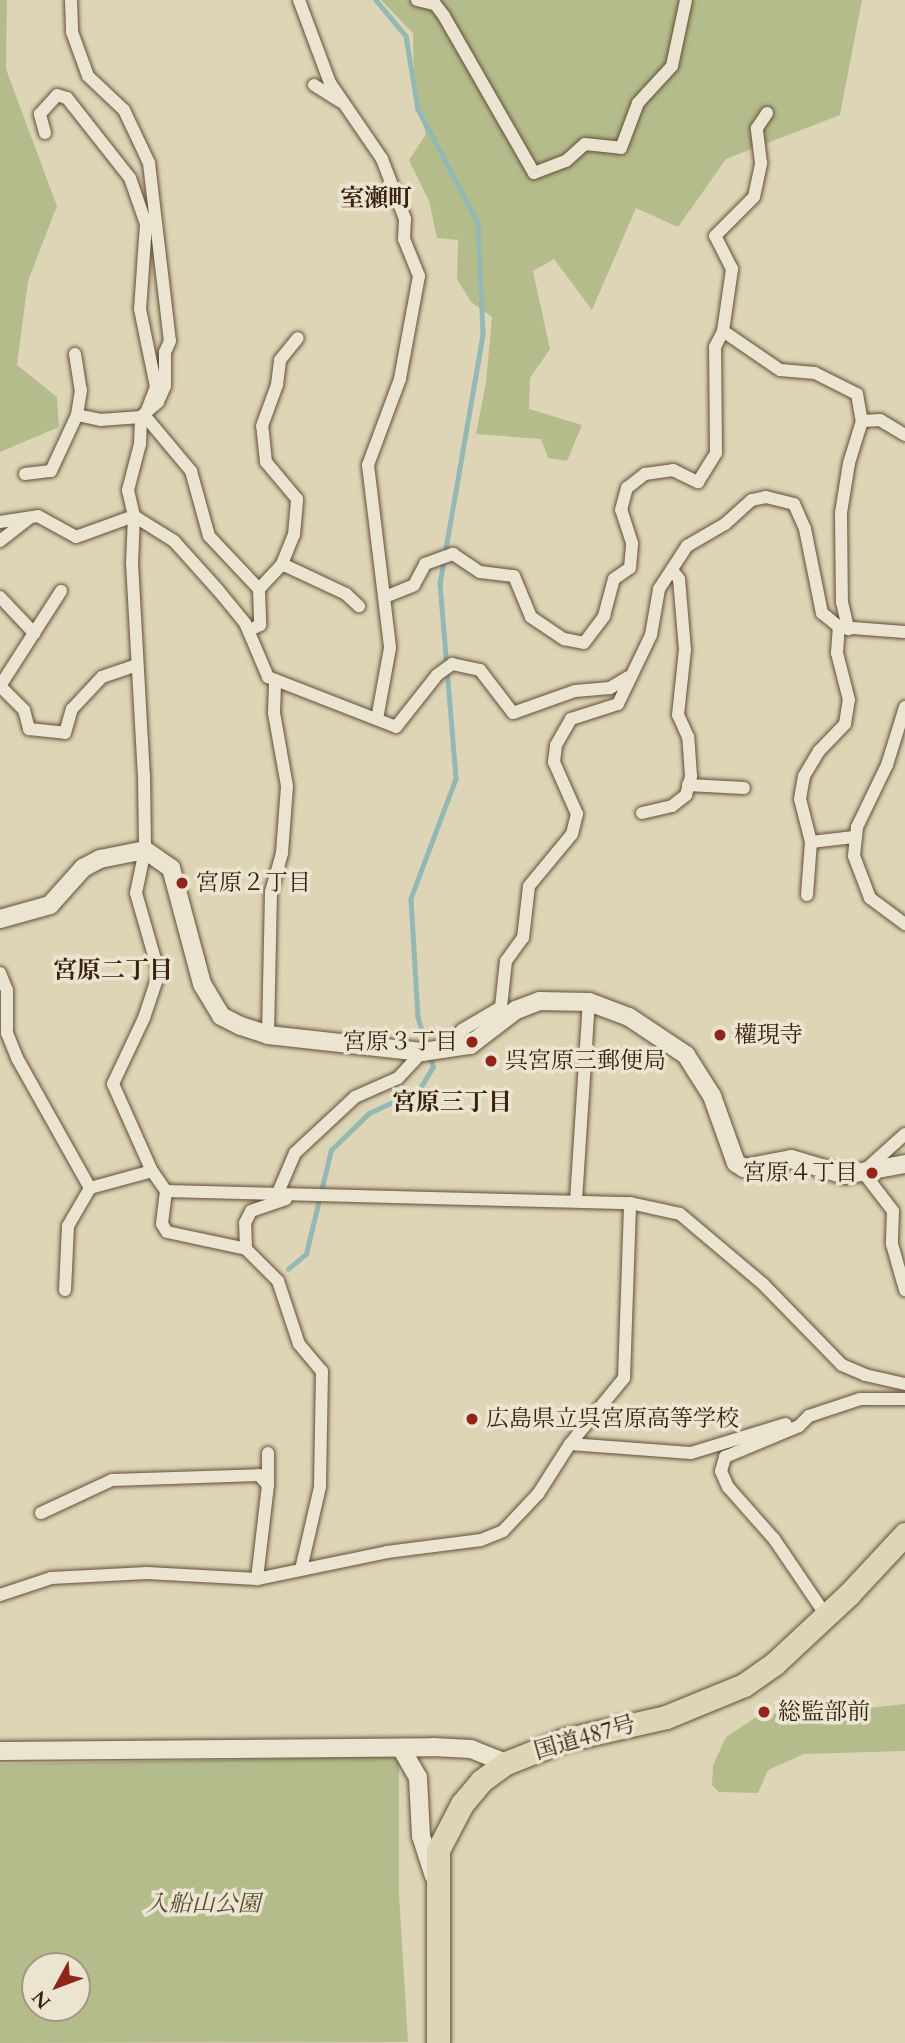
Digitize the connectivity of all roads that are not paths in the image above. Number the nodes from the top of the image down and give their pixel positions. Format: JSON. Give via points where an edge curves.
{"nodes":[{"id":1,"x":71,"y":0,"type":"edge"},
{"id":2,"x":299,"y":0,"type":"edge"},
{"id":3,"x":417,"y":0,"type":"edge"},
{"id":4,"x":686,"y":0,"type":"edge"},
{"id":5,"x":314,"y":85,"type":"dead end"},
{"id":6,"x":343,"y":103,"type":"junction"},
{"id":7,"x":767,"y":113,"type":"dead end"},
{"id":8,"x":45,"y":133,"type":"dead end"},
{"id":9,"x":723,"y":331,"type":"junction"},
{"id":10,"x":298,"y":338,"type":"dead end"},
{"id":11,"x":75,"y":354,"type":"dead end"},
{"id":12,"x":77,"y":415,"type":"junction"},
{"id":13,"x":143,"y":417,"type":"junction"},
{"id":14,"x":862,"y":421,"type":"junction"},
{"id":15,"x":905,"y":435,"type":"edge"},
{"id":16,"x":25,"y":474,"type":"dead end"},
{"id":17,"x":134,"y":516,"type":"junction"},
{"id":18,"x":29,"y":519,"type":"junction"},
{"id":19,"x":0,"y":522,"type":"edge"},
{"id":20,"x":0,"y":541,"type":"edge"},
{"id":21,"x":282,"y":564,"type":"junction"},
{"id":22,"x":672,"y":570,"type":"junction"},
{"id":23,"x":259,"y":589,"type":"junction"},
{"id":24,"x":61,"y":592,"type":"dead end"},
{"id":25,"x":0,"y":597,"type":"edge"},
{"id":26,"x":385,"y":597,"type":"junction"},
{"id":27,"x":359,"y":606,"type":"dead end"},
{"id":28,"x":844,"y":628,"type":"junction"},
{"id":29,"x":248,"y":631,"type":"junction"},
{"id":30,"x":905,"y":632,"type":"edge"},
{"id":31,"x":34,"y":633,"type":"junction"},
{"id":32,"x":137,"y":665,"type":"junction"},
{"id":33,"x":628,"y":677,"type":"junction"},
{"id":34,"x":275,"y":682,"type":"junction"},
{"id":35,"x":0,"y":686,"type":"edge"},
{"id":36,"x":905,"y":707,"type":"edge"},
{"id":37,"x":377,"y":719,"type":"junction"},
{"id":38,"x":891,"y":750,"type":"junction"},
{"id":39,"x":905,"y":755,"type":"edge"},
{"id":40,"x":688,"y":785,"type":"junction"},
{"id":41,"x":744,"y":788,"type":"dead end"},
{"id":42,"x":642,"y":813,"type":"dead end"},
{"id":43,"x":854,"y":837,"type":"junction"},
{"id":44,"x":811,"y":842,"type":"junction"},
{"id":45,"x":145,"y":850,"type":"junction"},
{"id":46,"x":807,"y":895,"type":"dead end"},
{"id":47,"x":0,"y":919,"type":"edge"},
{"id":48,"x":905,"y":924,"type":"edge"},
{"id":49,"x":0,"y":973,"type":"edge"},
{"id":50,"x":589,"y":1002,"type":"junction"},
{"id":51,"x":268,"y":1035,"type":"junction"},
{"id":52,"x":443,"y":1050,"type":"junction"},
{"id":53,"x":422,"y":1052,"type":"junction"},
{"id":54,"x":905,"y":1134,"type":"edge"},
{"id":55,"x":905,"y":1164,"type":"edge"},
{"id":56,"x":152,"y":1171,"type":"junction"},
{"id":57,"x":863,"y":1172,"type":"junction"},
{"id":58,"x":90,"y":1188,"type":"junction"},
{"id":59,"x":166,"y":1191,"type":"junction"},
{"id":60,"x":277,"y":1195,"type":"junction"},
{"id":61,"x":297,"y":1196,"type":"junction"},
{"id":62,"x":576,"y":1201,"type":"junction"},
{"id":63,"x":630,"y":1203,"type":"junction"},
{"id":64,"x":246,"y":1249,"type":"junction"},
{"id":65,"x":65,"y":1290,"type":"dead end"},
{"id":66,"x":905,"y":1290,"type":"edge"},
{"id":67,"x":905,"y":1384,"type":"edge"},
{"id":68,"x":905,"y":1399,"type":"edge"},
{"id":69,"x":810,"y":1416,"type":"junction"},
{"id":70,"x":570,"y":1444,"type":"junction"},
{"id":71,"x":268,"y":1453,"type":"dead end"},
{"id":72,"x":268,"y":1485,"type":"junction"},
{"id":73,"x":41,"y":1513,"type":"dead end"},
{"id":74,"x":905,"y":1534,"type":"edge"},
{"id":75,"x":300,"y":1569,"type":"junction"},
{"id":76,"x":257,"y":1579,"type":"junction"},
{"id":77,"x":0,"y":1595,"type":"edge"},
{"id":78,"x":825,"y":1615,"type":"junction"},
{"id":79,"x":401,"y":1748,"type":"junction"},
{"id":80,"x":0,"y":1751,"type":"edge"},
{"id":81,"x":506,"y":1763,"type":"junction"},
{"id":82,"x":434,"y":1876,"type":"junction"},
{"id":83,"x":438,"y":2043,"type":"edge"}],
"edges":[{"from":1,"to":13,"type":"street","via":[[72,33],[88,76],[124,110],[152,172],[170,341],[165,352],[165,386]]},
{"from":2,"to":6,"type":"street","via":[[330,83]]},
{"from":3,"to":4,"type":"street","via":[[435,4],[444,16],[534,173],[566,161],[585,144],[621,148],[638,103],[672,66]]},
{"from":5,"to":6,"type":"street"},
{"from":6,"to":26,"type":"street","via":[[382,159],[405,219],[404,239],[419,276],[400,379],[368,465]]},
{"from":7,"to":9,"type":"street","via":[[757,128],[761,163],[754,197],[715,236],[732,269]]},
{"from":8,"to":13,"type":"street","via":[[40,114],[57,95],[67,98],[131,178],[146,224],[140,309],[156,387]]},
{"from":9,"to":14,"type":"street","via":[[780,370],[815,373],[857,394]]},
{"from":9,"to":26,"type":"street","via":[[714,368],[719,407],[716,453],[698,482],[673,470],[645,474],[627,488],[621,510],[632,543],[630,568],[614,579],[604,615],[584,643],[564,639],[531,617],[514,576],[480,572],[453,554],[425,564],[414,585]]},
{"from":10,"to":21,"type":"street","via":[[280,360],[262,426],[266,462],[297,499],[294,534]]},
{"from":11,"to":12,"type":"street","via":[[81,390]]},
{"from":12,"to":13,"type":"street","via":[[100,420]]},
{"from":12,"to":16,"type":"street","via":[[51,471]]},
{"from":13,"to":17,"type":"street","via":[[128,490]]},
{"from":13,"to":23,"type":"street","via":[[191,471],[209,536]]},
{"from":14,"to":15,"type":"street","via":[[880,421]]},
{"from":14,"to":28,"type":"street","via":[[841,513]]},
{"from":17,"to":18,"type":"street","via":[[76,537],[38,516]]},
{"from":17,"to":29,"type":"street","via":[[187,553]]},
{"from":17,"to":32,"type":"street"},
{"from":18,"to":19,"type":"street"},
{"from":18,"to":20,"type":"street"},
{"from":21,"to":23,"type":"street"},
{"from":21,"to":27,"type":"street","via":[[346,594]]},
{"from":22,"to":28,"type":"street","via":[[687,546],[726,524],[752,500],[766,497],[793,504],[805,529],[822,614]]},
{"from":22,"to":33,"type":"street","via":[[659,589],[651,635]]},
{"from":22,"to":40,"type":"street","via":[[679,579],[683,617],[684,675],[678,715],[692,758]]},
{"from":23,"to":29,"type":"street","via":[[260,625]]},
{"from":24,"to":31,"type":"street"},
{"from":25,"to":31,"type":"street"},
{"from":26,"to":37,"type":"street","via":[[390,648]]},
{"from":28,"to":30,"type":"street"},
{"from":28,"to":44,"type":"street","via":[[837,653],[849,700],[845,724],[819,751],[804,776],[800,799]]},
{"from":29,"to":34,"type":"street","via":[[268,677]]},
{"from":31,"to":35,"type":"street"},
{"from":32,"to":35,"type":"street","via":[[102,677],[72,709],[65,733],[29,729],[24,710]]},
{"from":32,"to":45,"type":"street"},
{"from":33,"to":37,"type":"street","via":[[610,688],[575,691],[513,713],[480,670],[452,664],[396,727]]},
{"from":33,"to":52,"type":"street","via":[[618,704],[571,719],[556,746],[554,762],[577,814],[572,834],[529,886],[523,938],[506,961],[501,1007],[462,1030]]},
{"from":34,"to":37,"type":"street"},
{"from":34,"to":51,"type":"street","via":[[274,713],[287,786],[282,853],[271,892]]},
{"from":36,"to":38,"type":"street"},
{"from":38,"to":39,"type":"street"},
{"from":38,"to":43,"type":"street"},
{"from":40,"to":41,"type":"street"},
{"from":40,"to":42,"type":"street","via":[[686,794],[672,806]]},
{"from":43,"to":44,"type":"street"},
{"from":43,"to":48,"type":"street","via":[[859,879],[870,898]]},
{"from":44,"to":46,"type":"street"},
{"from":45,"to":47,"type":"street","via":[[100,859],[83,868],[50,905]]},
{"from":45,"to":51,"type":"street","via":[[171,868],[202,984],[221,1016]]},
{"from":45,"to":56,"type":"street","via":[[136,893],[159,973],[113,1084]]},
{"from":49,"to":58,"type":"street","via":[[7,990],[7,1033],[17,1058]]},
{"from":50,"to":52,"type":"street","via":[[540,1001],[516,1010],[470,1045]]},
{"from":50,"to":57,"type":"street","via":[[629,1017],[686,1055],[712,1096],[736,1163],[744,1168],[791,1159],[830,1173]]},
{"from":50,"to":62,"type":"street"},
{"from":51,"to":53,"type":"street"},
{"from":52,"to":53,"type":"street"},
{"from":53,"to":60,"type":"street","via":[[398,1078],[355,1097],[295,1153]]},
{"from":54,"to":57,"type":"street"},
{"from":55,"to":57,"type":"street"},
{"from":56,"to":58,"type":"street"},
{"from":56,"to":59,"type":"street"},
{"from":57,"to":66,"type":"street","via":[[893,1211],[892,1244]]},
{"from":58,"to":65,"type":"street","via":[[68,1226]]},
{"from":59,"to":60,"type":"street"},
{"from":59,"to":64,"type":"street","via":[[162,1224],[167,1231]]},
{"from":60,"to":61,"type":"street"},
{"from":61,"to":62,"type":"street"},
{"from":61,"to":64,"type":"street","via":[[251,1211],[245,1223]]},
{"from":62,"to":63,"type":"street"},
{"from":63,"to":67,"type":"street","via":[[680,1214],[702,1230],[842,1365],[865,1376]]},
{"from":63,"to":70,"type":"street","via":[[624,1378]]},
{"from":64,"to":75,"type":"street","via":[[278,1281],[299,1344],[322,1371],[320,1488]]},
{"from":68,"to":69,"type":"street","via":[[860,1399]]},
{"from":69,"to":70,"type":"street","via":[[691,1453]]},
{"from":69,"to":78,"type":"street","via":[[799,1426],[730,1453],[721,1471],[727,1487],[774,1539]]},
{"from":70,"to":75,"type":"street","via":[[538,1494],[503,1531],[481,1540]]},
{"from":71,"to":72,"type":"street"},
{"from":72,"to":73,"type":"street","via":[[259,1475],[112,1480]]},
{"from":72,"to":76,"type":"street"},
{"from":74,"to":78,"type":"highway","name":"国道487号"},
{"from":75,"to":76,"type":"street"},
{"from":76,"to":77,"type":"street","via":[[147,1573],[51,1578]]},
{"from":78,"to":81,"type":"highway","name":"国道487号","via":[[774,1664],[744,1685],[666,1717],[564,1740]]},
{"from":79,"to":80,"type":"street"},
{"from":79,"to":81,"type":"street","via":[[471,1749]]},
{"from":79,"to":82,"type":"street","via":[[418,1778],[421,1836]]},
{"from":81,"to":82,"type":"highway","name":"国道487号","via":[[481,1781],[462,1804],[438,1850]]},
{"from":82,"to":83,"type":"highway","name":"国道487号","via":[[439,1903]]}]}
